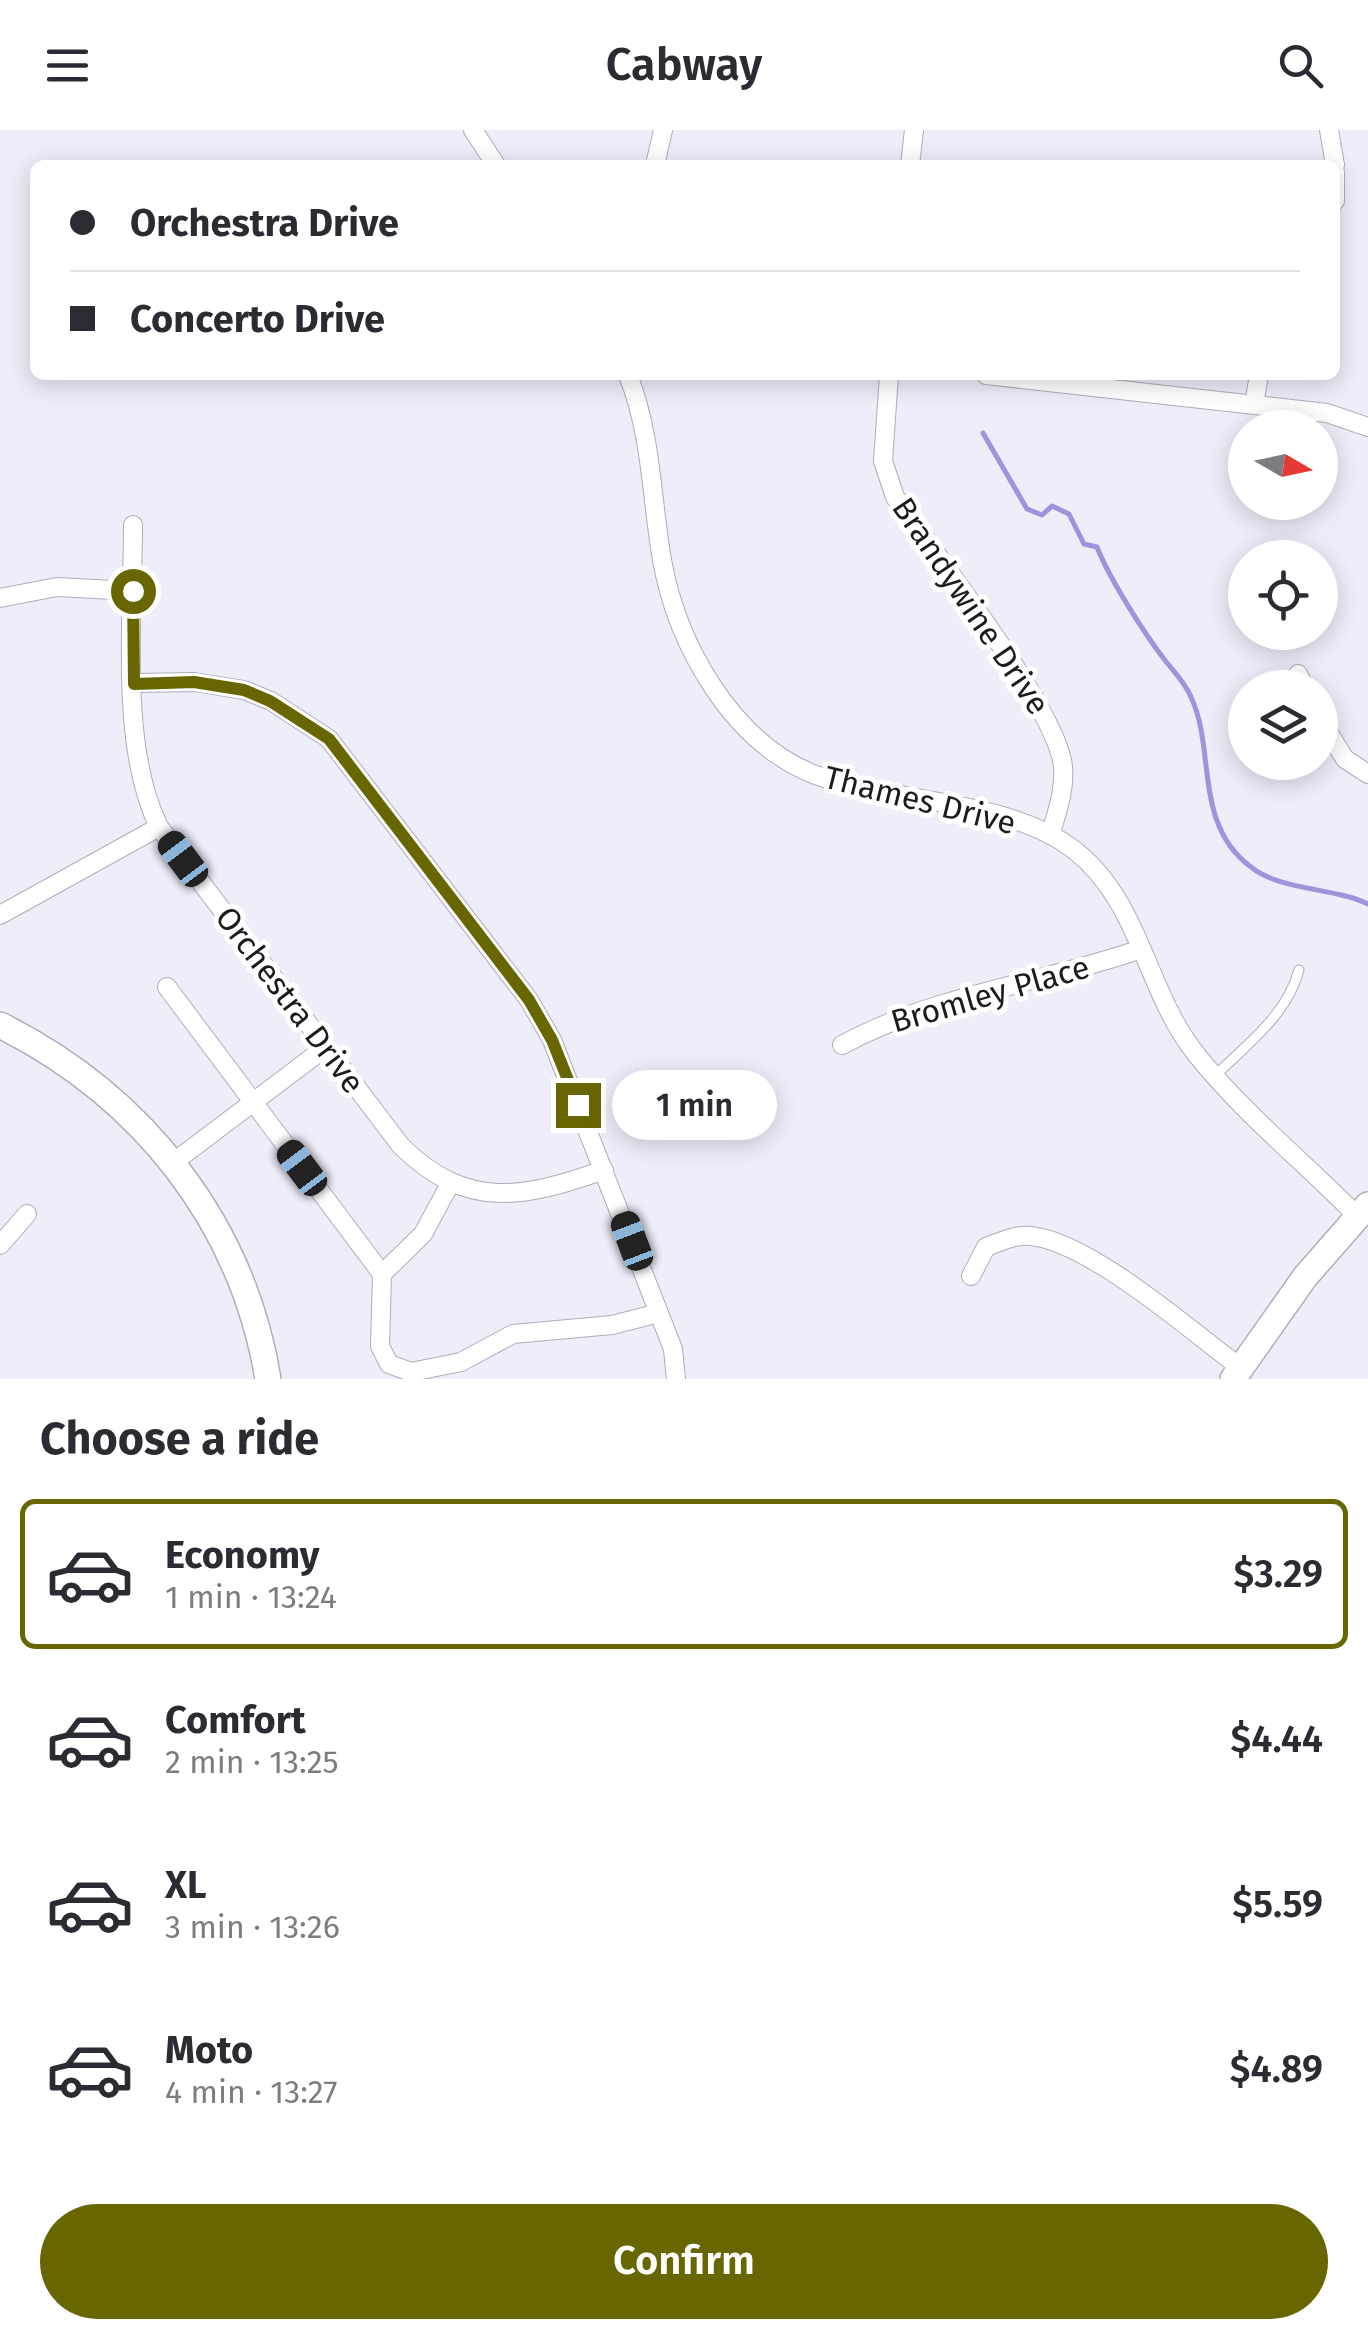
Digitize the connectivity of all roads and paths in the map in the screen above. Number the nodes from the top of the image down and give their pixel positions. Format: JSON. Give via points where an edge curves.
{"nodes":[{"id":1,"x":473,"y":130,"type":"edge"},
{"id":2,"x":663,"y":130,"type":"edge"},
{"id":3,"x":914,"y":130,"type":"edge"},
{"id":4,"x":1329,"y":130,"type":"edge"},
{"id":5,"x":493,"y":160,"type":"edge"},
{"id":6,"x":657,"y":160,"type":"edge"},
{"id":7,"x":911,"y":160,"type":"edge"},
{"id":8,"x":1334,"y":160,"type":"edge"},
{"id":9,"x":630,"y":380,"type":"edge"},
{"id":10,"x":889,"y":380,"type":"edge"},
{"id":11,"x":1032,"y":380,"type":"edge"},
{"id":12,"x":1258,"y":380,"type":"edge"},
{"id":13,"x":1254,"y":404,"type":"junction"},
{"id":14,"x":1368,"y":427,"type":"edge"},
{"id":15,"x":133,"y":525,"type":"dead end"},
{"id":16,"x":133,"y":591,"type":"junction"},
{"id":17,"x":0,"y":598,"type":"edge"},
{"id":18,"x":134,"y":684,"type":"junction"},
{"id":19,"x":1338,"y":747,"type":"edge"},
{"id":20,"x":1368,"y":774,"type":"edge"},
{"id":21,"x":159,"y":827,"type":"junction"},
{"id":22,"x":1050,"y":835,"type":"junction"},
{"id":23,"x":0,"y":915,"type":"edge"},
{"id":24,"x":1140,"y":948,"type":"junction"},
{"id":25,"x":1300,"y":970,"type":"dead end"},
{"id":26,"x":167,"y":986,"type":"dead end"},
{"id":27,"x":0,"y":1026,"type":"edge"},
{"id":28,"x":842,"y":1045,"type":"dead end"},
{"id":29,"x":326,"y":1047,"type":"junction"},
{"id":30,"x":1216,"y":1074,"type":"junction"},
{"id":31,"x":252,"y":1101,"type":"junction"},
{"id":32,"x":174,"y":1162,"type":"junction"},
{"id":33,"x":604,"y":1170,"type":"junction"},
{"id":34,"x":451,"y":1182,"type":"junction"},
{"id":35,"x":1362,"y":1210,"type":"edge"},
{"id":36,"x":27,"y":1214,"type":"dead end"},
{"id":37,"x":0,"y":1244,"type":"edge"},
{"id":38,"x":382,"y":1274,"type":"junction"},
{"id":39,"x":970,"y":1276,"type":"dead end"},
{"id":40,"x":659,"y":1312,"type":"junction"},
{"id":41,"x":1237,"y":1374,"type":"edge"},
{"id":42,"x":268,"y":1379,"type":"edge"},
{"id":43,"x":676,"y":1379,"type":"edge"}],
"edges":[{"from":1,"to":5,"type":"street"},
{"from":2,"to":6,"type":"street"},
{"from":3,"to":7,"type":"street"},
{"from":4,"to":8,"type":"street"},
{"from":9,"to":22,"type":"street","name":"Thames Drive","via":[[646,427],[662,562],[673,598],[702,669],[746,730],[813,774],[1010,819]]},
{"from":10,"to":22,"type":"street","name":"Brandywine Drive","via":[[884,462],[896,497],[1039,706],[1060,749],[1063,782]]},
{"from":11,"to":13,"type":"street"},
{"from":12,"to":13,"type":"street"},
{"from":13,"to":14,"type":"street","via":[[1328,413]]},
{"from":15,"to":16,"type":"street","name":"Orchestra Drive"},
{"from":16,"to":17,"type":"street","via":[[57,588]]},
{"from":16,"to":18,"type":"street","name":"Orchestra Drive"},
{"from":18,"to":21,"type":"street","name":"Orchestra Drive","via":[[140,776]]},
{"from":18,"to":33,"type":"street","via":[[194,682],[244,690],[329,739],[529,1000]]},
{"from":19,"to":20,"type":"street"},
{"from":21,"to":23,"type":"street"},
{"from":21,"to":29,"type":"street","name":"Orchestra Drive"},
{"from":22,"to":24,"type":"street","name":"Thames Drive","via":[[1110,886]]},
{"from":24,"to":28,"type":"street","name":"Bromley Place","via":[[1058,976],[930,1005]]},
{"from":24,"to":30,"type":"street","name":"Thames Drive","via":[[1170,1015]]},
{"from":25,"to":30,"type":"lane","via":[[1281,1010]]},
{"from":26,"to":31,"type":"street"},
{"from":27,"to":32,"type":"street","via":[[72,1066],[119,1103]]},
{"from":29,"to":31,"type":"street"},
{"from":29,"to":34,"type":"street","name":"Orchestra Drive","via":[[401,1146]]},
{"from":30,"to":35,"type":"street","name":"Thames Drive"},
{"from":31,"to":32,"type":"street"},
{"from":31,"to":38,"type":"street"},
{"from":32,"to":42,"type":"street","via":[[245,1286]]},
{"from":33,"to":34,"type":"street","name":"Orchestra Drive","via":[[515,1196]]},
{"from":33,"to":40,"type":"street"},
{"from":34,"to":38,"type":"street","via":[[424,1234]]},
{"from":35,"to":41,"type":"street"},
{"from":36,"to":37,"type":"street"},
{"from":38,"to":40,"type":"street","via":[[380,1346],[390,1364],[411,1372],[460,1362],[513,1334],[612,1325]]},
{"from":39,"to":41,"type":"street","via":[[986,1247],[1027,1235],[1044,1238],[1100,1265]]},
{"from":40,"to":43,"type":"street"}]}
